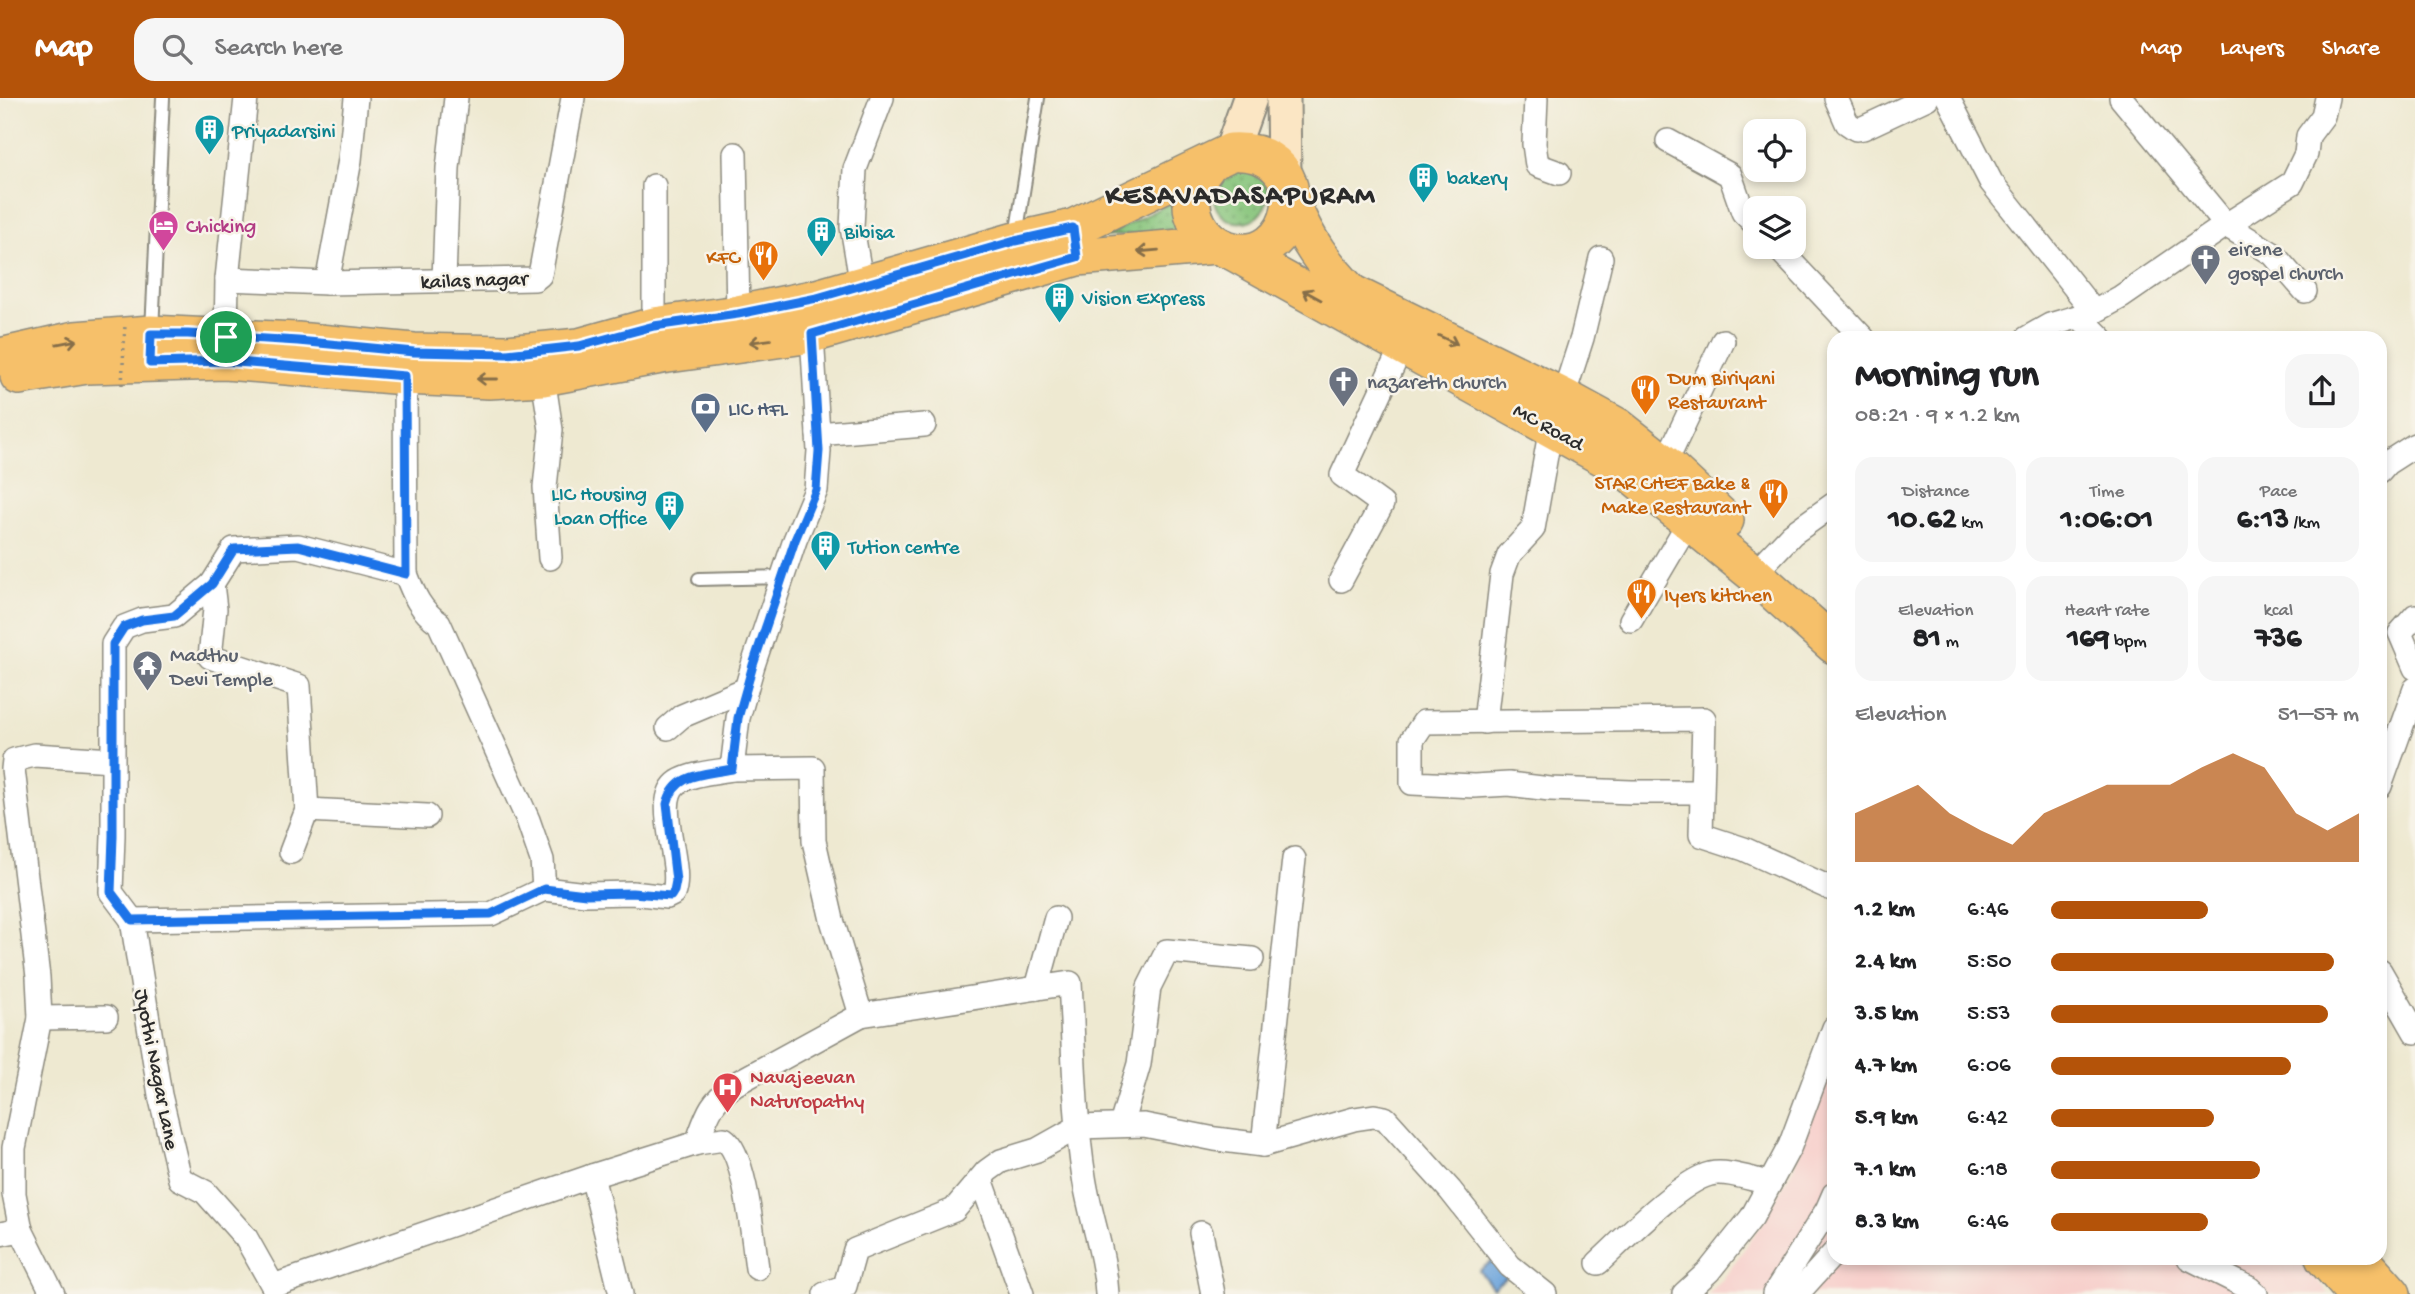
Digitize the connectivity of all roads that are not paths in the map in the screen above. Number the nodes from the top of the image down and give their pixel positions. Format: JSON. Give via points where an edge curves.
{"nodes":[{"id":1,"x":163,"y":98,"type":"edge"},
{"id":2,"x":246,"y":98,"type":"edge"},
{"id":3,"x":356,"y":98,"type":"edge"},
{"id":4,"x":456,"y":98,"type":"edge"},
{"id":5,"x":573,"y":98,"type":"edge"},
{"id":6,"x":882,"y":98,"type":"edge"},
{"id":7,"x":1038,"y":98,"type":"edge"},
{"id":8,"x":1250,"y":98,"type":"edge"},
{"id":9,"x":1283,"y":98,"type":"edge"},
{"id":10,"x":1536,"y":98,"type":"edge"},
{"id":11,"x":1836,"y":98,"type":"edge"},
{"id":12,"x":1927,"y":98,"type":"edge"},
{"id":13,"x":1948,"y":98,"type":"edge"},
{"id":14,"x":2121,"y":98,"type":"edge"},
{"id":15,"x":2327,"y":98,"type":"edge"},
{"id":16,"x":1668,"y":141,"type":"dead end"},
{"id":17,"x":736,"y":154,"type":"dead end"},
{"id":18,"x":1219,"y":159,"type":"junction"},
{"id":19,"x":1559,"y":173,"type":"dead end"},
{"id":20,"x":654,"y":186,"type":"dead end"},
{"id":21,"x":1288,"y":190,"type":"junction"},
{"id":22,"x":1743,"y":212,"type":"edge"},
{"id":23,"x":2226,"y":225,"type":"junction"},
{"id":24,"x":1015,"y":241,"type":"junction"},
{"id":25,"x":1075,"y":243,"type":"junction"},
{"id":26,"x":1225,"y":249,"type":"junction"},
{"id":27,"x":1601,"y":258,"type":"dead end"},
{"id":28,"x":1788,"y":259,"type":"edge"},
{"id":29,"x":227,"y":279,"type":"junction"},
{"id":30,"x":444,"y":280,"type":"junction"},
{"id":31,"x":327,"y":283,"type":"junction"},
{"id":32,"x":862,"y":286,"type":"junction"},
{"id":33,"x":2305,"y":290,"type":"dead end"},
{"id":34,"x":738,"y":314,"type":"junction"},
{"id":35,"x":2087,"y":315,"type":"junction"},
{"id":36,"x":654,"y":326,"type":"junction"},
{"id":37,"x":1856,"y":331,"type":"edge"},
{"id":38,"x":2040,"y":331,"type":"edge"},
{"id":39,"x":2097,"y":331,"type":"edge"},
{"id":40,"x":812,"y":334,"type":"junction"},
{"id":41,"x":226,"y":337,"type":"junction"},
{"id":42,"x":142,"y":341,"type":"junction"},
{"id":43,"x":1723,"y":341,"type":"dead end"},
{"id":44,"x":1403,"y":344,"type":"junction"},
{"id":45,"x":0,"y":357,"type":"edge"},
{"id":46,"x":405,"y":376,"type":"junction"},
{"id":47,"x":543,"y":377,"type":"junction"},
{"id":48,"x":0,"y":379,"type":"edge"},
{"id":49,"x":1557,"y":412,"type":"junction"},
{"id":50,"x":923,"y":425,"type":"dead end"},
{"id":51,"x":818,"y":434,"type":"junction"},
{"id":52,"x":2415,"y":445,"type":"edge"},
{"id":53,"x":2387,"y":463,"type":"edge"},
{"id":54,"x":1665,"y":464,"type":"junction"},
{"id":55,"x":1827,"y":509,"type":"edge"},
{"id":56,"x":1690,"y":520,"type":"junction"},
{"id":57,"x":550,"y":558,"type":"dead end"},
{"id":58,"x":1760,"y":567,"type":"junction"},
{"id":59,"x":406,"y":574,"type":"junction"},
{"id":60,"x":783,"y":577,"type":"junction"},
{"id":61,"x":699,"y":579,"type":"dead end"},
{"id":62,"x":1341,"y":580,"type":"dead end"},
{"id":63,"x":212,"y":584,"type":"junction"},
{"id":64,"x":2415,"y":616,"type":"edge"},
{"id":65,"x":1631,"y":620,"type":"dead end"},
{"id":66,"x":1827,"y":620,"type":"edge"},
{"id":67,"x":1827,"y":638,"type":"edge"},
{"id":68,"x":2415,"y":668,"type":"edge"},
{"id":69,"x":746,"y":689,"type":"junction"},
{"id":70,"x":2415,"y":689,"type":"edge"},
{"id":71,"x":1485,"y":722,"type":"junction"},
{"id":72,"x":668,"y":728,"type":"dead end"},
{"id":73,"x":112,"y":760,"type":"junction"},
{"id":74,"x":2387,"y":767,"type":"edge"},
{"id":75,"x":732,"y":769,"type":"junction"},
{"id":76,"x":1701,"y":792,"type":"junction"},
{"id":77,"x":307,"y":810,"type":"junction"},
{"id":78,"x":427,"y":816,"type":"dead end"},
{"id":79,"x":291,"y":852,"type":"dead end"},
{"id":80,"x":1294,"y":859,"type":"dead end"},
{"id":81,"x":1827,"y":887,"type":"edge"},
{"id":82,"x":544,"y":889,"type":"junction"},
{"id":83,"x":1056,"y":918,"type":"dead end"},
{"id":84,"x":132,"y":920,"type":"junction"},
{"id":85,"x":1252,"y":959,"type":"dead end"},
{"id":86,"x":2387,"y":983,"type":"edge"},
{"id":87,"x":1037,"y":988,"type":"junction"},
{"id":88,"x":861,"y":1015,"type":"junction"},
{"id":89,"x":106,"y":1017,"type":"dead end"},
{"id":90,"x":40,"y":1018,"type":"junction"},
{"id":91,"x":2415,"y":1031,"type":"edge"},
{"id":92,"x":1827,"y":1047,"type":"edge"},
{"id":93,"x":1121,"y":1125,"type":"junction"},
{"id":94,"x":1079,"y":1126,"type":"junction"},
{"id":95,"x":697,"y":1143,"type":"junction"},
{"id":96,"x":1263,"y":1145,"type":"junction"},
{"id":97,"x":593,"y":1176,"type":"junction"},
{"id":98,"x":981,"y":1179,"type":"junction"},
{"id":99,"x":1770,"y":1184,"type":"junction"},
{"id":100,"x":1827,"y":1210,"type":"edge"},
{"id":101,"x":11,"y":1232,"type":"edge"},
{"id":102,"x":1201,"y":1233,"type":"dead end"},
{"id":103,"x":1827,"y":1261,"type":"edge"},
{"id":104,"x":1598,"y":1263,"type":"dead end"},
{"id":105,"x":2203,"y":1265,"type":"edge"},
{"id":106,"x":2330,"y":1265,"type":"edge"},
{"id":107,"x":2366,"y":1265,"type":"edge"},
{"id":108,"x":757,"y":1268,"type":"dead end"},
{"id":109,"x":268,"y":1290,"type":"edge"},
{"id":110,"x":53,"y":1294,"type":"edge"},
{"id":111,"x":621,"y":1294,"type":"edge"},
{"id":112,"x":825,"y":1294,"type":"edge"},
{"id":113,"x":1022,"y":1294,"type":"edge"},
{"id":114,"x":1107,"y":1294,"type":"edge"},
{"id":115,"x":1213,"y":1294,"type":"edge"},
{"id":116,"x":1545,"y":1294,"type":"edge"},
{"id":117,"x":1684,"y":1294,"type":"edge"},
{"id":118,"x":1774,"y":1294,"type":"edge"},
{"id":119,"x":1797,"y":1294,"type":"edge"},
{"id":120,"x":2256,"y":1294,"type":"edge"},
{"id":121,"x":2356,"y":1294,"type":"edge"},
{"id":122,"x":2392,"y":1294,"type":"edge"}],
"edges":[{"from":1,"to":42,"type":"lane"},
{"from":2,"to":29,"type":"street"},
{"from":3,"to":31,"type":"street","via":[[350,160]]},
{"from":4,"to":30,"type":"street"},
{"from":5,"to":30,"type":"street","name":"kailas nagar","via":[[540,275],[535,279]]},
{"from":6,"to":32,"type":"street","via":[[855,169],[852,227]]},
{"from":7,"to":24,"type":"lane"},
{"from":8,"to":18,"type":"main road"},
{"from":9,"to":21,"type":"main road"},
{"from":10,"to":19,"type":"street","via":[[1537,165]]},
{"from":11,"to":12,"type":"street","via":[[1847,123],[1856,129]]},
{"from":13,"to":35,"type":"street","via":[[1991,183]]},
{"from":14,"to":23,"type":"street"},
{"from":15,"to":23,"type":"street","via":[[2292,183]]},
{"from":16,"to":22,"type":"street","via":[[1730,175]]},
{"from":17,"to":34,"type":"street"},
{"from":18,"to":21,"type":"main road","via":[[1246,152],[1261,155],[1274,164]]},
{"from":18,"to":25,"type":"main road"},
{"from":18,"to":26,"type":"main road","via":[[1195,185],[1192,208],[1204,236]]},
{"from":20,"to":36,"type":"street"},
{"from":21,"to":26,"type":"main road","via":[[1283,229],[1276,238],[1256,250]]},
{"from":21,"to":49,"type":"main road","name":"MC Road","one_way":true,"via":[[1304,233],[1351,293]]},
{"from":23,"to":33,"type":"street","via":[[2273,254]]},
{"from":23,"to":35,"type":"street"},
{"from":24,"to":25,"type":"main road"},
{"from":24,"to":32,"type":"main road"},
{"from":26,"to":25,"type":"main road","one_way":true},
{"from":25,"to":40,"type":"main road"},
{"from":44,"to":26,"type":"main road","name":"MC Road","one_way":true},
{"from":27,"to":49,"type":"street","via":[[1582,338]]},
{"from":28,"to":37,"type":"street"},
{"from":29,"to":31,"type":"street","name":"kailas nagar"},
{"from":29,"to":41,"type":"street"},
{"from":30,"to":31,"type":"street","name":"kailas nagar"},
{"from":32,"to":34,"type":"main road"},
{"from":34,"to":36,"type":"main road"},
{"from":35,"to":38,"type":"street"},
{"from":35,"to":39,"type":"street"},
{"from":36,"to":41,"type":"main road","via":[[579,346],[507,354],[414,352]]},
{"from":40,"to":47,"type":"main road","one_way":true},
{"from":40,"to":51,"type":"street"},
{"from":41,"to":42,"type":"main road"},
{"from":45,"to":42,"type":"main road","one_way":true,"via":[[75,340]]},
{"from":42,"to":46,"type":"main road","via":[[225,361]]},
{"from":42,"to":48,"type":"main road","via":[[87,365]]},
{"from":43,"to":54,"type":"street"},
{"from":44,"to":49,"type":"main road","name":"MC Road"},
{"from":44,"to":62,"type":"street","via":[[1342,475],[1382,504]]},
{"from":47,"to":46,"type":"main road","one_way":true},
{"from":46,"to":59,"type":"street"},
{"from":47,"to":57,"type":"street","via":[[551,430],[545,487]]},
{"from":49,"to":54,"type":"main road","name":"MC Road","via":[[1618,427]]},
{"from":49,"to":56,"type":"main road","name":"MC Road"},
{"from":49,"to":71,"type":"street","via":[[1533,529],[1509,555],[1502,574]]},
{"from":50,"to":51,"type":"street"},
{"from":51,"to":60,"type":"street","via":[[816,490]]},
{"from":52,"to":53,"type":"street"},
{"from":54,"to":58,"type":"main road","name":"MC Road"},
{"from":55,"to":58,"type":"street","via":[[1792,534]]},
{"from":56,"to":58,"type":"main road","name":"MC Road"},
{"from":56,"to":65,"type":"street"},
{"from":58,"to":66,"type":"main road","name":"MC Road"},
{"from":58,"to":67,"type":"main road","name":"MC Road"},
{"from":59,"to":63,"type":"street","name":"Jyothi Nagar Lane","via":[[298,546],[247,548],[234,549]]},
{"from":59,"to":82,"type":"street","via":[[416,600],[439,623],[528,820],[542,860]]},
{"from":60,"to":61,"type":"lane"},
{"from":60,"to":69,"type":"street"},
{"from":63,"to":73,"type":"street","name":"Jyothi Nagar Lane","via":[[174,616],[142,620],[118,634],[113,644]]},
{"from":63,"to":77,"type":"street","via":[[215,609],[210,657],[299,686]]},
{"from":64,"to":68,"type":"street","via":[[2400,634]]},
{"from":69,"to":72,"type":"street","via":[[682,716]]},
{"from":69,"to":75,"type":"street"},
{"from":70,"to":74,"type":"street"},
{"from":71,"to":76,"type":"street","via":[[1704,719]]},
{"from":71,"to":76,"type":"street","via":[[1424,722],[1412,740],[1412,783]]},
{"from":73,"to":84,"type":"street","name":"Jyothi Nagar Lane","via":[[111,892]]},
{"from":73,"to":90,"type":"street","via":[[34,755],[14,760]]},
{"from":75,"to":82,"type":"street","via":[[687,778],[673,786],[667,804],[676,881],[671,896]]},
{"from":75,"to":88,"type":"street","via":[[813,768],[814,841]]},
{"from":76,"to":81,"type":"street","via":[[1701,835]]},
{"from":77,"to":78,"type":"street"},
{"from":77,"to":79,"type":"street"},
{"from":80,"to":96,"type":"street"},
{"from":82,"to":84,"type":"street","via":[[491,914]]},
{"from":83,"to":87,"type":"street"},
{"from":84,"to":109,"type":"street","name":"Jyothi Nagar Lane","via":[[160,1095],[180,1179],[205,1192],[246,1238]]},
{"from":85,"to":93,"type":"street","via":[[1167,950],[1149,987],[1139,1064]]},
{"from":86,"to":91,"type":"street"},
{"from":87,"to":88,"type":"street"},
{"from":87,"to":94,"type":"street","via":[[1070,983]]},
{"from":88,"to":95,"type":"street","via":[[716,1098]]},
{"from":89,"to":90,"type":"street"},
{"from":90,"to":101,"type":"street","via":[[14,1148]]},
{"from":92,"to":99,"type":"street","via":[[1790,1146]]},
{"from":93,"to":94,"type":"street"},
{"from":93,"to":96,"type":"street"},
{"from":94,"to":98,"type":"street","via":[[1037,1150],[1001,1161]]},
{"from":94,"to":114,"type":"street","via":[[1084,1179],[1106,1268]]},
{"from":95,"to":97,"type":"street","name":"Jyothi Nagar Lane"},
{"from":95,"to":108,"type":"street","name":"Jyothi Nagar Lane","via":[[724,1139],[732,1146],[746,1189]]},
{"from":96,"to":116,"type":"street","via":[[1354,1119],[1385,1118],[1510,1266]]},
{"from":97,"to":109,"type":"street","name":"Jyothi Nagar Lane"},
{"from":97,"to":111,"type":"street"},
{"from":98,"to":112,"type":"street","via":[[954,1210],[855,1251],[845,1286]]},
{"from":98,"to":113,"type":"street"},
{"from":99,"to":104,"type":"street","via":[[1710,1174],[1652,1212]]},
{"from":99,"to":117,"type":"street","via":[[1752,1217],[1709,1271]]},
{"from":100,"to":118,"type":"street"},
{"from":101,"to":110,"type":"street"},
{"from":102,"to":115,"type":"street"},
{"from":103,"to":119,"type":"street"},
{"from":105,"to":120,"type":"street"},
{"from":106,"to":121,"type":"main road"},
{"from":107,"to":122,"type":"main road"}]}
